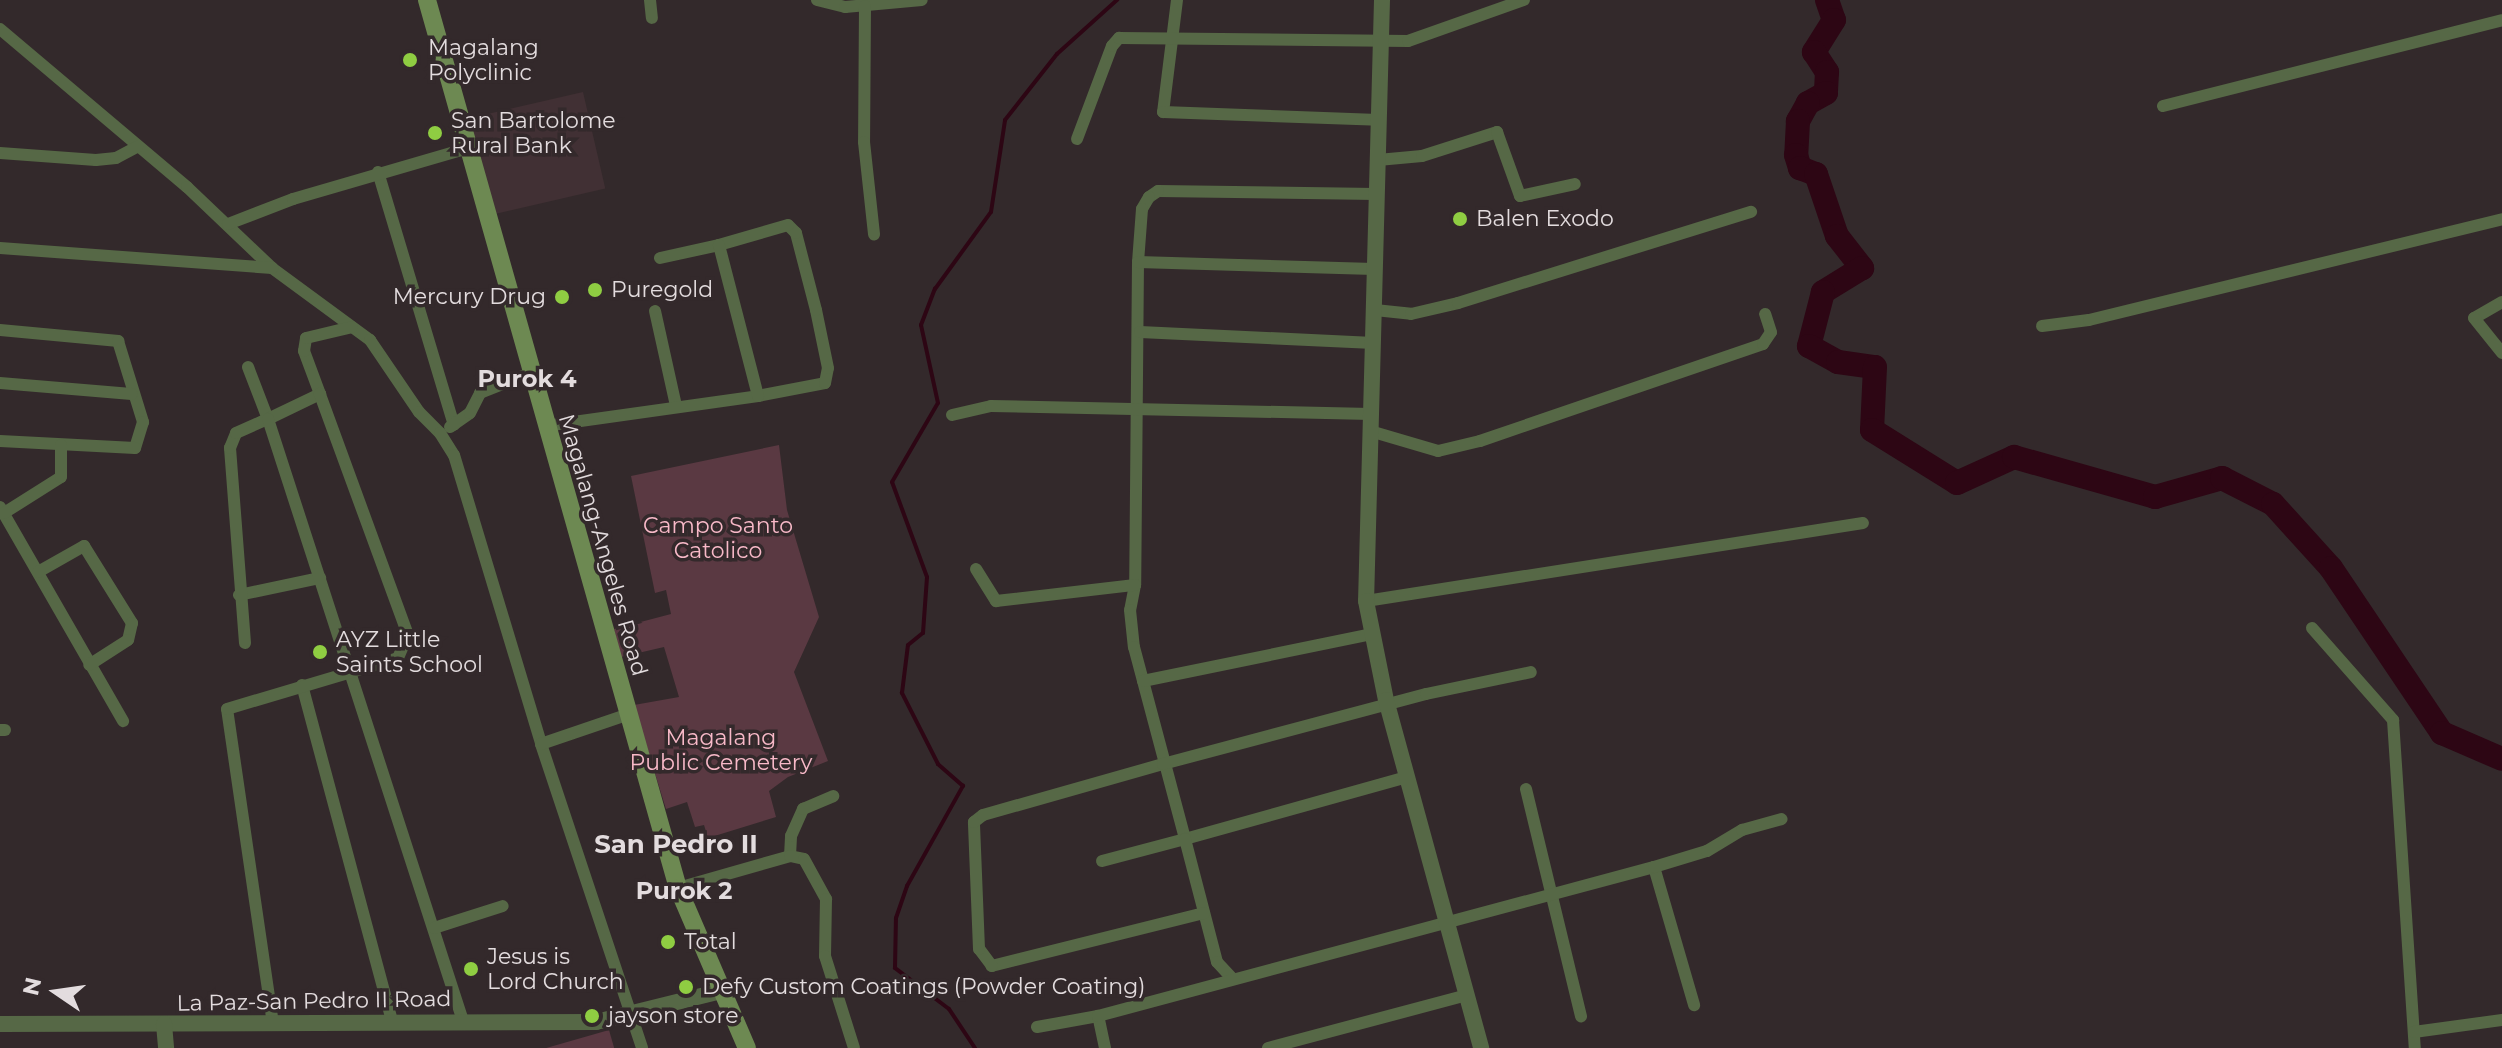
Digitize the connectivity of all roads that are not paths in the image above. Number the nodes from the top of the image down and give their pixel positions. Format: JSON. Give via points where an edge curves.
{"nodes":[{"id":1,"x":427,"y":0,"type":"edge"},
{"id":2,"x":650,"y":0,"type":"edge"},
{"id":3,"x":817,"y":0,"type":"edge"},
{"id":4,"x":922,"y":0,"type":"edge"},
{"id":5,"x":1177,"y":0,"type":"edge"},
{"id":6,"x":1382,"y":0,"type":"edge"},
{"id":7,"x":1524,"y":0,"type":"edge"},
{"id":8,"x":865,"y":6,"type":"junction"},
{"id":9,"x":652,"y":18,"type":"dead end"},
{"id":10,"x":2502,"y":20,"type":"edge"},
{"id":11,"x":0,"y":29,"type":"edge"},
{"id":12,"x":1172,"y":36,"type":"junction"},
{"id":13,"x":1380,"y":42,"type":"junction"},
{"id":14,"x":2163,"y":106,"type":"dead end"},
{"id":15,"x":1378,"y":120,"type":"junction"},
{"id":16,"x":1077,"y":139,"type":"dead end"},
{"id":17,"x":137,"y":147,"type":"junction"},
{"id":18,"x":465,"y":149,"type":"junction"},
{"id":19,"x":0,"y":153,"type":"edge"},
{"id":20,"x":1378,"y":160,"type":"junction"},
{"id":21,"x":378,"y":172,"type":"junction"},
{"id":22,"x":1575,"y":184,"type":"dead end"},
{"id":23,"x":1376,"y":194,"type":"junction"},
{"id":24,"x":1751,"y":212,"type":"dead end"},
{"id":25,"x":2502,"y":219,"type":"edge"},
{"id":26,"x":228,"y":224,"type":"junction"},
{"id":27,"x":874,"y":234,"type":"dead end"},
{"id":28,"x":719,"y":245,"type":"junction"},
{"id":29,"x":0,"y":248,"type":"edge"},
{"id":30,"x":660,"y":258,"type":"dead end"},
{"id":31,"x":1138,"y":262,"type":"junction"},
{"id":32,"x":272,"y":268,"type":"junction"},
{"id":33,"x":1374,"y":269,"type":"junction"},
{"id":34,"x":2502,"y":302,"type":"edge"},
{"id":35,"x":1375,"y":310,"type":"junction"},
{"id":36,"x":655,"y":311,"type":"dead end"},
{"id":37,"x":1765,"y":314,"type":"dead end"},
{"id":38,"x":2042,"y":326,"type":"dead end"},
{"id":39,"x":352,"y":327,"type":"junction"},
{"id":40,"x":0,"y":330,"type":"edge"},
{"id":41,"x":1140,"y":332,"type":"junction"},
{"id":42,"x":1374,"y":343,"type":"junction"},
{"id":43,"x":2502,"y":353,"type":"edge"},
{"id":44,"x":248,"y":367,"type":"dead end"},
{"id":45,"x":530,"y":373,"type":"junction"},
{"id":46,"x":0,"y":383,"type":"edge"},
{"id":47,"x":132,"y":394,"type":"junction"},
{"id":48,"x":320,"y":394,"type":"junction"},
{"id":49,"x":758,"y":396,"type":"junction"},
{"id":50,"x":676,"y":406,"type":"junction"},
{"id":51,"x":1138,"y":411,"type":"junction"},
{"id":52,"x":952,"y":415,"type":"dead end"},
{"id":53,"x":268,"y":419,"type":"junction"},
{"id":54,"x":1370,"y":422,"type":"junction"},
{"id":55,"x":454,"y":425,"type":"junction"},
{"id":56,"x":545,"y":426,"type":"junction"},
{"id":57,"x":440,"y":433,"type":"junction"},
{"id":58,"x":0,"y":441,"type":"edge"},
{"id":59,"x":61,"y":445,"type":"junction"},
{"id":60,"x":2,"y":510,"type":"edge"},
{"id":61,"x":1863,"y":523,"type":"dead end"},
{"id":62,"x":976,"y":569,"type":"dead end"},
{"id":63,"x":38,"y":572,"type":"junction"},
{"id":64,"x":320,"y":578,"type":"junction"},
{"id":65,"x":1135,"y":585,"type":"junction"},
{"id":66,"x":239,"y":595,"type":"junction"},
{"id":67,"x":1366,"y":601,"type":"junction"},
{"id":68,"x":2312,"y":628,"type":"dead end"},
{"id":69,"x":1371,"y":634,"type":"junction"},
{"id":70,"x":245,"y":643,"type":"dead end"},
{"id":71,"x":89,"y":665,"type":"junction"},
{"id":72,"x":353,"y":670,"type":"junction"},
{"id":73,"x":1531,"y":672,"type":"dead end"},
{"id":74,"x":1143,"y":681,"type":"junction"},
{"id":75,"x":302,"y":685,"type":"junction"},
{"id":76,"x":1388,"y":707,"type":"junction"},
{"id":77,"x":626,"y":715,"type":"junction"},
{"id":78,"x":123,"y":721,"type":"dead end"},
{"id":79,"x":541,"y":744,"type":"junction"},
{"id":80,"x":1163,"y":764,"type":"junction"},
{"id":81,"x":1407,"y":777,"type":"junction"},
{"id":82,"x":1526,"y":789,"type":"dead end"},
{"id":83,"x":833,"y":796,"type":"dead end"},
{"id":84,"x":1782,"y":819,"type":"dead end"},
{"id":85,"x":1185,"y":839,"type":"junction"},
{"id":86,"x":790,"y":856,"type":"junction"},
{"id":87,"x":1102,"y":861,"type":"dead end"},
{"id":88,"x":1654,"y":867,"type":"junction"},
{"id":89,"x":678,"y":888,"type":"junction"},
{"id":90,"x":1553,"y":893,"type":"junction"},
{"id":91,"x":503,"y":906,"type":"dead end"},
{"id":92,"x":1204,"y":913,"type":"junction"},
{"id":93,"x":1447,"y":921,"type":"junction"},
{"id":94,"x":434,"y":928,"type":"junction"},
{"id":95,"x":1233,"y":979,"type":"junction"},
{"id":96,"x":721,"y":991,"type":"junction"},
{"id":97,"x":1467,"y":995,"type":"junction"},
{"id":98,"x":1694,"y":1005,"type":"dead end"},
{"id":99,"x":632,"y":1016,"type":"junction"},
{"id":100,"x":1098,"y":1016,"type":"junction"},
{"id":101,"x":1581,"y":1016,"type":"dead end"},
{"id":102,"x":2502,"y":1020,"type":"edge"},
{"id":103,"x":392,"y":1021,"type":"junction"},
{"id":104,"x":463,"y":1021,"type":"junction"},
{"id":105,"x":0,"y":1024,"type":"edge"},
{"id":106,"x":164,"y":1024,"type":"junction"},
{"id":107,"x":273,"y":1024,"type":"junction"},
{"id":108,"x":1037,"y":1027,"type":"dead end"},
{"id":109,"x":2414,"y":1032,"type":"junction"},
{"id":110,"x":166,"y":1048,"type":"edge"},
{"id":111,"x":642,"y":1048,"type":"edge"},
{"id":112,"x":747,"y":1048,"type":"edge"},
{"id":113,"x":854,"y":1048,"type":"edge"},
{"id":114,"x":1105,"y":1048,"type":"edge"},
{"id":115,"x":1268,"y":1048,"type":"edge"},
{"id":116,"x":1481,"y":1048,"type":"edge"},
{"id":117,"x":2415,"y":1048,"type":"edge"}],
"edges":[{"from":1,"to":18,"type":"main road","name":"Magalang-Angeles Road"},
{"from":2,"to":9,"type":"street"},
{"from":3,"to":8,"type":"street"},
{"from":4,"to":8,"type":"street"},
{"from":5,"to":12,"type":"street"},
{"from":6,"to":13,"type":"street"},
{"from":7,"to":13,"type":"street","via":[[1422,38]]},
{"from":8,"to":27,"type":"street","via":[[864,142]]},
{"from":10,"to":14,"type":"street"},
{"from":11,"to":17,"type":"street"},
{"from":12,"to":13,"type":"street"},
{"from":12,"to":15,"type":"street","via":[[1163,112]]},
{"from":12,"to":16,"type":"street","via":[[1119,38]]},
{"from":13,"to":15,"type":"street"},
{"from":15,"to":20,"type":"street"},
{"from":17,"to":19,"type":"street","via":[[116,158],[96,160]]},
{"from":17,"to":26,"type":"street"},
{"from":18,"to":21,"type":"street"},
{"from":18,"to":45,"type":"main road","name":"Magalang-Angeles Road"},
{"from":20,"to":22,"type":"street","via":[[1422,156],[1497,132],[1520,196]]},
{"from":20,"to":23,"type":"street"},
{"from":21,"to":26,"type":"street"},
{"from":21,"to":55,"type":"street"},
{"from":23,"to":31,"type":"street","via":[[1158,191],[1142,209]]},
{"from":23,"to":33,"type":"street"},
{"from":24,"to":35,"type":"street","via":[[1458,303],[1411,314]]},
{"from":25,"to":38,"type":"street","via":[[2089,320]]},
{"from":26,"to":32,"type":"street"},
{"from":28,"to":30,"type":"street"},
{"from":28,"to":49,"type":"street"},
{"from":28,"to":49,"type":"street","via":[[785,225],[798,240],[828,377],[820,385]]},
{"from":29,"to":32,"type":"street"},
{"from":31,"to":33,"type":"street"},
{"from":31,"to":41,"type":"street"},
{"from":32,"to":39,"type":"street"},
{"from":33,"to":35,"type":"street"},
{"from":34,"to":43,"type":"street","via":[[2475,314],[2474,323]]},
{"from":35,"to":42,"type":"street"},
{"from":36,"to":50,"type":"street"},
{"from":37,"to":54,"type":"street","via":[[1771,332],[1763,344],[1480,441],[1438,451]]},
{"from":39,"to":48,"type":"street","via":[[304,340]]},
{"from":39,"to":57,"type":"street","via":[[383,355],[419,412]]},
{"from":40,"to":47,"type":"street","via":[[118,341]]},
{"from":41,"to":42,"type":"street"},
{"from":41,"to":51,"type":"street"},
{"from":42,"to":54,"type":"street"},
{"from":44,"to":53,"type":"street"},
{"from":45,"to":55,"type":"street","via":[[480,393],[470,413]]},
{"from":45,"to":56,"type":"main road","name":"Magalang-Angeles Road"},
{"from":46,"to":47,"type":"street"},
{"from":47,"to":59,"type":"street","via":[[143,422],[135,448]]},
{"from":48,"to":53,"type":"street"},
{"from":48,"to":72,"type":"street","via":[[408,635],[398,658]]},
{"from":49,"to":50,"type":"street"},
{"from":50,"to":56,"type":"street"},
{"from":51,"to":52,"type":"street","via":[[991,406]]},
{"from":51,"to":54,"type":"street"},
{"from":51,"to":65,"type":"street"},
{"from":53,"to":64,"type":"street"},
{"from":53,"to":66,"type":"street","via":[[236,433],[230,448]]},
{"from":54,"to":67,"type":"street"},
{"from":55,"to":57,"type":"street"},
{"from":56,"to":77,"type":"main road","name":"Magalang-Angeles Road"},
{"from":57,"to":79,"type":"street","via":[[454,455]]},
{"from":58,"to":59,"type":"street"},
{"from":59,"to":60,"type":"street","via":[[61,477]]},
{"from":60,"to":63,"type":"street"},
{"from":61,"to":67,"type":"street"},
{"from":62,"to":65,"type":"street","via":[[996,601]]},
{"from":63,"to":71,"type":"street"},
{"from":63,"to":71,"type":"street","via":[[84,546],[132,623],[128,640]]},
{"from":64,"to":66,"type":"street"},
{"from":64,"to":72,"type":"street"},
{"from":65,"to":74,"type":"street","via":[[1132,626]]},
{"from":66,"to":70,"type":"street"},
{"from":67,"to":69,"type":"street"},
{"from":68,"to":109,"type":"street","via":[[2393,720]]},
{"from":69,"to":74,"type":"street"},
{"from":69,"to":76,"type":"street"},
{"from":71,"to":78,"type":"street"},
{"from":72,"to":75,"type":"street"},
{"from":72,"to":94,"type":"street"},
{"from":73,"to":76,"type":"street"},
{"from":74,"to":80,"type":"street"},
{"from":75,"to":103,"type":"street"},
{"from":75,"to":107,"type":"street","via":[[233,704],[226,714]]},
{"from":76,"to":80,"type":"street"},
{"from":76,"to":81,"type":"street"},
{"from":77,"to":79,"type":"street"},
{"from":77,"to":89,"type":"main road","name":"Magalang-Angeles Road"},
{"from":79,"to":99,"type":"street"},
{"from":80,"to":85,"type":"street"},
{"from":80,"to":92,"type":"street","via":[[977,818],[972,837],[979,949],[987,963],[1010,965],[1136,927]]},
{"from":81,"to":85,"type":"street"},
{"from":81,"to":93,"type":"street"},
{"from":82,"to":90,"type":"street"},
{"from":83,"to":86,"type":"street","via":[[803,809],[791,836]]},
{"from":84,"to":88,"type":"street"},
{"from":85,"to":87,"type":"street"},
{"from":85,"to":92,"type":"street"},
{"from":86,"to":89,"type":"street"},
{"from":86,"to":113,"type":"street","via":[[811,866],[824,892],[825,956]]},
{"from":88,"to":90,"type":"street"},
{"from":88,"to":98,"type":"street"},
{"from":89,"to":96,"type":"main road","name":"Magalang-Angeles Road"},
{"from":90,"to":93,"type":"street"},
{"from":90,"to":101,"type":"street"},
{"from":91,"to":94,"type":"street"},
{"from":92,"to":95,"type":"street","via":[[1217,962]]},
{"from":93,"to":95,"type":"street"},
{"from":93,"to":97,"type":"street"},
{"from":94,"to":104,"type":"street"},
{"from":95,"to":100,"type":"street"},
{"from":96,"to":99,"type":"street","name":"La Paz-San Pedro II Road"},
{"from":96,"to":112,"type":"main road","name":"Magalang-Angeles Road"},
{"from":97,"to":115,"type":"street"},
{"from":97,"to":116,"type":"street"},
{"from":99,"to":104,"type":"street","name":"La Paz-San Pedro II Road","via":[[574,1023]]},
{"from":99,"to":111,"type":"street"},
{"from":100,"to":108,"type":"street"},
{"from":100,"to":114,"type":"street"},
{"from":102,"to":109,"type":"street"},
{"from":103,"to":104,"type":"street","name":"La Paz-San Pedro II Road"},
{"from":103,"to":107,"type":"street","name":"La Paz-San Pedro II Road"},
{"from":105,"to":106,"type":"street","name":"La Paz-San Pedro II Road"},
{"from":106,"to":107,"type":"street","name":"La Paz-San Pedro II Road"},
{"from":106,"to":110,"type":"street"},
{"from":109,"to":117,"type":"street"}]}
